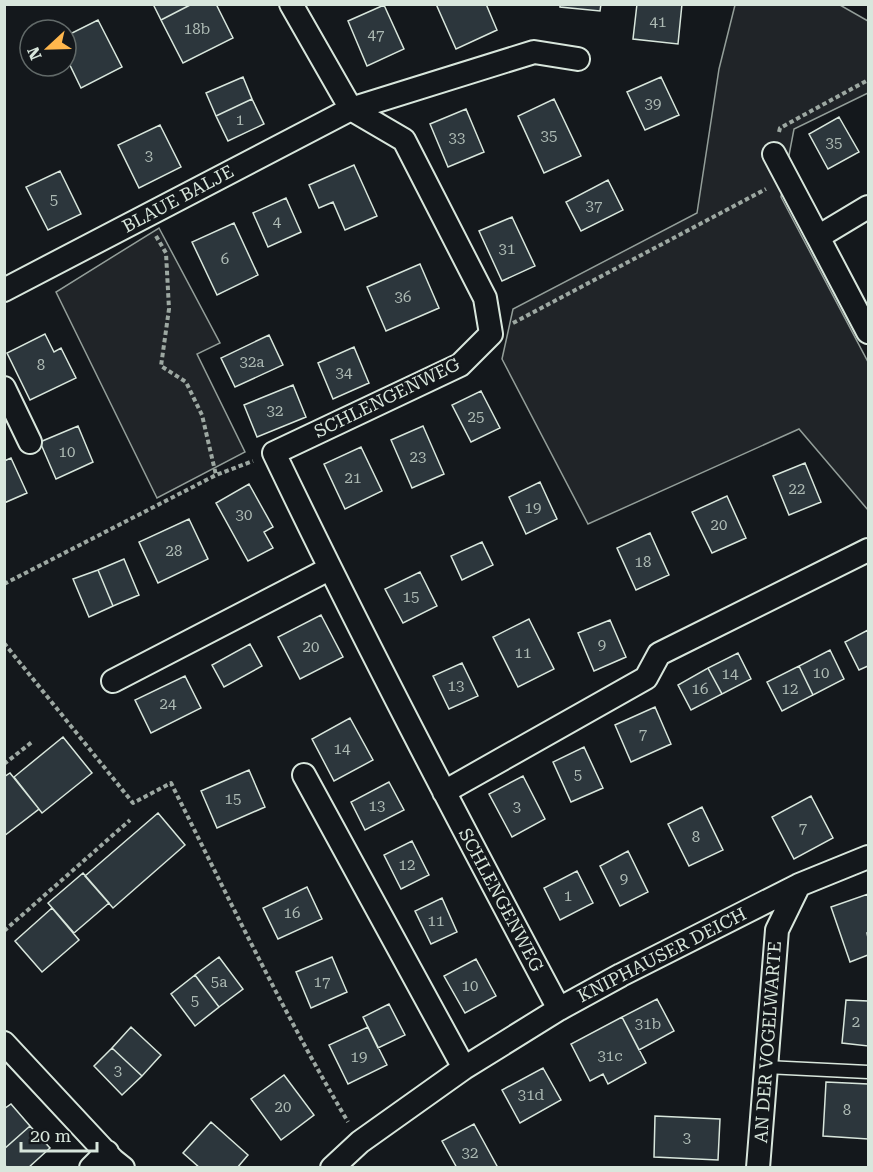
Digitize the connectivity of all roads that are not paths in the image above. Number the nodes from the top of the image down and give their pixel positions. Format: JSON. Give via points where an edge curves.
{"nodes":[{"id":1,"x":291,"y":4,"type":"edge"},
{"id":2,"x":579,"y":58,"type":"dead end"},
{"id":3,"x":351,"y":109,"type":"junction"},
{"id":4,"x":774,"y":154,"type":"road end"},
{"id":5,"x":868,"y":207,"type":"edge"},
{"id":6,"x":818,"y":237,"type":"junction"},
{"id":7,"x":4,"y":290,"type":"edge"},
{"id":8,"x":868,"y":332,"type":"edge"},
{"id":9,"x":4,"y":388,"type":"edge"},
{"id":10,"x":30,"y":442,"type":"dead end"},
{"id":11,"x":868,"y":550,"type":"edge"},
{"id":12,"x":329,"y":569,"type":"junction"},
{"id":13,"x":113,"y":681,"type":"dead end"},
{"id":14,"x":304,"y":775,"type":"dead end"},
{"id":15,"x":444,"y":792,"type":"junction"},
{"id":16,"x":868,"y":857,"type":"edge"},
{"id":17,"x":799,"y":885,"type":"junction"},
{"id":18,"x":559,"y":1009,"type":"junction"},
{"id":19,"x":4,"y":1043,"type":"edge"},
{"id":20,"x":766,"y":1066,"type":"junction"},
{"id":21,"x":464,"y":1068,"type":"junction"},
{"id":22,"x":868,"y":1072,"type":"edge"},
{"id":23,"x":107,"y":1162,"type":"edge"},
{"id":24,"x":332,"y":1167,"type":"edge"},
{"id":25,"x":758,"y":1167,"type":"edge"}],
"edges":[{"from":1,"to":3,"type":"street"},
{"from":2,"to":3,"type":"street","via":[[534,52]]},
{"from":3,"to":7,"type":"street","name":"BLAUE BALJE"},
{"from":3,"to":12,"type":"street","name":"SCHLENGENWEG","via":[[404,140],[485,298],[491,334],[460,365],[274,453]]},
{"from":4,"to":6,"type":"street"},
{"from":5,"to":6,"type":"street"},
{"from":6,"to":8,"type":"street"},
{"from":9,"to":10,"type":"street"},
{"from":11,"to":15,"type":"street","via":[[659,654],[646,678]]},
{"from":12,"to":13,"type":"street"},
{"from":12,"to":15,"type":"street","name":"SCHLENGENWEG"},
{"from":14,"to":21,"type":"street"},
{"from":15,"to":18,"type":"street","name":"SCHLENGENWEG"},
{"from":16,"to":17,"type":"street","name":"KNIPHAUSER DEICH"},
{"from":17,"to":18,"type":"street","name":"KNIPHAUSER DEICH"},
{"from":17,"to":20,"type":"street","name":"AN DER VOGELWARTE","via":[[777,930]]},
{"from":18,"to":21,"type":"street","name":"KNIPHAUSER DEICH"},
{"from":19,"to":23,"type":"street"},
{"from":20,"to":22,"type":"lane"},
{"from":20,"to":25,"type":"street","name":"AN DER VOGELWARTE"},
{"from":21,"to":24,"type":"street","name":"KNIPHAUSER DEICH","via":[[360,1142]]}]}
